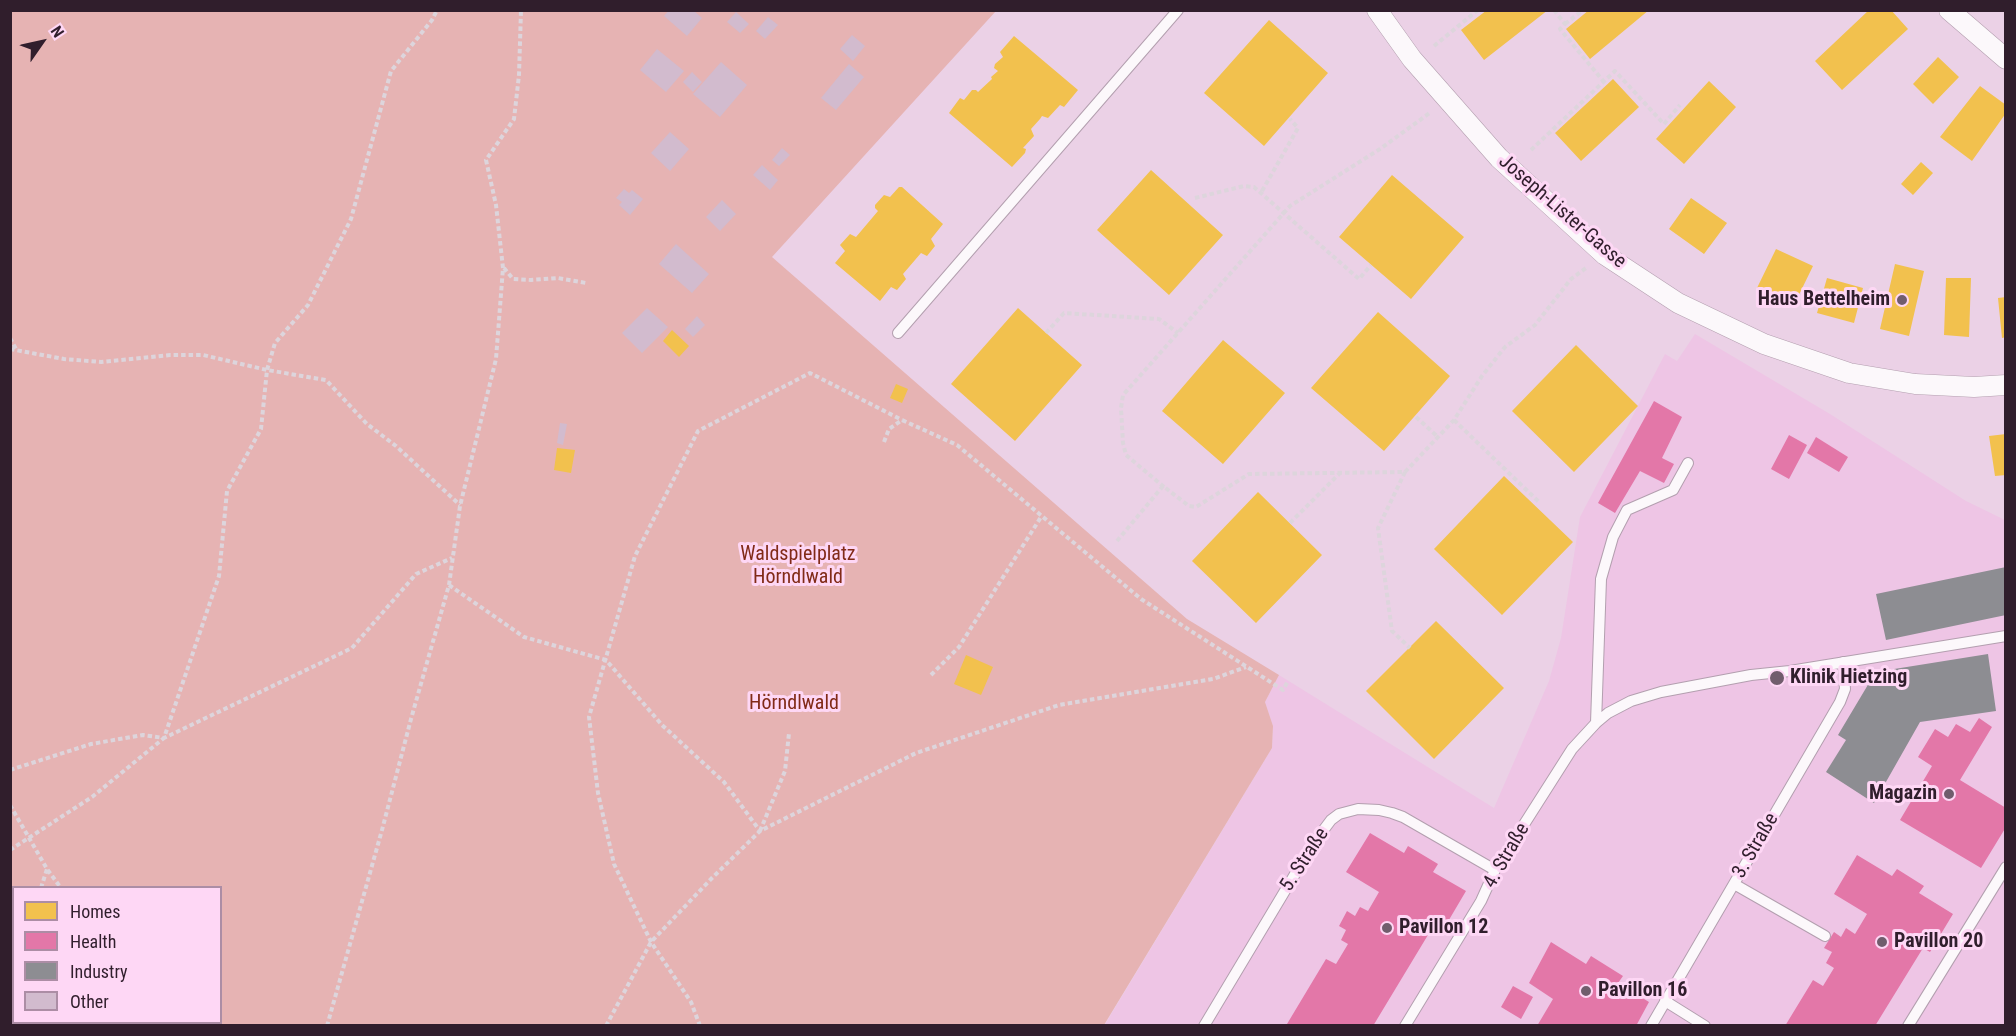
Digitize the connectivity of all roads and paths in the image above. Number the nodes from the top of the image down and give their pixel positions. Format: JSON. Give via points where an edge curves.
{"nodes":[{"id":1,"x":437,"y":10,"type":"edge"},
{"id":2,"x":521,"y":10,"type":"edge"},
{"id":3,"x":1178,"y":10,"type":"edge"},
{"id":4,"x":1377,"y":10,"type":"edge"},
{"id":5,"x":1478,"y":10,"type":"edge"},
{"id":6,"x":1554,"y":10,"type":"edge"},
{"id":7,"x":1583,"y":10,"type":"edge"},
{"id":8,"x":1954,"y":13,"type":"edge"},
{"id":9,"x":1565,"y":24,"type":"junction"},
{"id":10,"x":1434,"y":46,"type":"dead end"},
{"id":11,"x":2006,"y":59,"type":"edge"},
{"id":12,"x":1604,"y":82,"type":"junction"},
{"id":13,"x":1446,"y":100,"type":"junction"},
{"id":14,"x":1680,"y":105,"type":"dead end"},
{"id":15,"x":1290,"y":119,"type":"dead end"},
{"id":16,"x":1531,"y":150,"type":"dead end"},
{"id":17,"x":1262,"y":191,"type":"junction"},
{"id":18,"x":1195,"y":198,"type":"dead end"},
{"id":19,"x":1285,"y":212,"type":"junction"},
{"id":20,"x":1605,"y":255,"type":"junction"},
{"id":21,"x":1371,"y":265,"type":"dead end"},
{"id":22,"x":503,"y":268,"type":"junction"},
{"id":23,"x":586,"y":283,"type":"dead end"},
{"id":24,"x":898,"y":333,"type":"dead end"},
{"id":25,"x":1046,"y":333,"type":"dead end"},
{"id":26,"x":1178,"y":333,"type":"junction"},
{"id":27,"x":10,"y":338,"type":"edge"},
{"id":28,"x":10,"y":349,"type":"edge"},
{"id":29,"x":16,"y":350,"type":"junction"},
{"id":30,"x":267,"y":370,"type":"junction"},
{"id":31,"x":2006,"y":385,"type":"edge"},
{"id":32,"x":1416,"y":417,"type":"dead end"},
{"id":33,"x":902,"y":420,"type":"junction"},
{"id":34,"x":1454,"y":420,"type":"junction"},
{"id":35,"x":1438,"y":437,"type":"junction"},
{"id":36,"x":884,"y":441,"type":"dead end"},
{"id":37,"x":1688,"y":463,"type":"dead end"},
{"id":38,"x":1340,"y":472,"type":"junction"},
{"id":39,"x":1405,"y":472,"type":"junction"},
{"id":40,"x":1163,"y":486,"type":"junction"},
{"id":41,"x":1540,"y":503,"type":"dead end"},
{"id":42,"x":460,"y":506,"type":"junction"},
{"id":43,"x":1041,"y":517,"type":"junction"},
{"id":44,"x":1290,"y":523,"type":"dead end"},
{"id":45,"x":1117,"y":541,"type":"dead end"},
{"id":46,"x":453,"y":558,"type":"junction"},
{"id":47,"x":449,"y":585,"type":"junction"},
{"id":48,"x":2006,"y":636,"type":"edge"},
{"id":49,"x":1410,"y":648,"type":"dead end"},
{"id":50,"x":606,"y":660,"type":"junction"},
{"id":51,"x":1843,"y":662,"type":"junction"},
{"id":52,"x":1246,"y":667,"type":"junction"},
{"id":53,"x":931,"y":675,"type":"dead end"},
{"id":54,"x":1288,"y":681,"type":"dead end"},
{"id":55,"x":1596,"y":723,"type":"junction"},
{"id":56,"x":789,"y":733,"type":"dead end"},
{"id":57,"x":164,"y":738,"type":"junction"},
{"id":58,"x":10,"y":770,"type":"edge"},
{"id":59,"x":10,"y":805,"type":"edge"},
{"id":60,"x":760,"y":831,"type":"junction"},
{"id":61,"x":30,"y":838,"type":"junction"},
{"id":62,"x":10,"y":850,"type":"edge"},
{"id":63,"x":2006,"y":867,"type":"edge"},
{"id":64,"x":47,"y":869,"type":"junction"},
{"id":65,"x":1495,"y":870,"type":"junction"},
{"id":66,"x":1734,"y":884,"type":"junction"},
{"id":67,"x":42,"y":886,"type":"edge"},
{"id":68,"x":60,"y":886,"type":"edge"},
{"id":69,"x":1825,"y":936,"type":"dead end"},
{"id":70,"x":651,"y":942,"type":"junction"},
{"id":71,"x":1665,"y":1001,"type":"junction"},
{"id":72,"x":327,"y":1026,"type":"edge"},
{"id":73,"x":606,"y":1026,"type":"edge"},
{"id":74,"x":700,"y":1026,"type":"edge"},
{"id":75,"x":1204,"y":1026,"type":"edge"},
{"id":76,"x":1406,"y":1026,"type":"edge"},
{"id":77,"x":1651,"y":1026,"type":"edge"},
{"id":78,"x":1705,"y":1026,"type":"edge"},
{"id":79,"x":1908,"y":1026,"type":"edge"}],
"edges":[{"from":1,"to":30,"type":"path","via":[[391,71],[351,219],[308,305],[276,343]]},
{"from":2,"to":22,"type":"path","via":[[514,120],[486,160]]},
{"from":3,"to":24,"type":"lane"},
{"from":4,"to":13,"type":"street","name":"Joseph-Lister-Gasse"},
{"from":5,"to":10,"type":"path"},
{"from":6,"to":9,"type":"path"},
{"from":7,"to":9,"type":"path"},
{"from":8,"to":11,"type":"street"},
{"from":9,"to":12,"type":"path","via":[[1560,29]]},
{"from":12,"to":14,"type":"path","via":[[1615,71],[1664,124]]},
{"from":12,"to":16,"type":"path"},
{"from":13,"to":19,"type":"path"},
{"from":13,"to":20,"type":"street","name":"Joseph-Lister-Gasse","via":[[1499,158]]},
{"from":15,"to":17,"type":"path","via":[[1298,128]]},
{"from":17,"to":18,"type":"path","via":[[1244,186]]},
{"from":17,"to":19,"type":"path"},
{"from":19,"to":21,"type":"path","via":[[1359,279]]},
{"from":19,"to":26,"type":"path"},
{"from":20,"to":31,"type":"street","name":"Joseph-Lister-Gasse","via":[[1678,303],[1764,344],[1849,373],[1915,384]]},
{"from":20,"to":34,"type":"path","via":[[1571,279],[1535,325],[1505,347]]},
{"from":22,"to":23,"type":"path","via":[[513,279],[558,278]]},
{"from":22,"to":42,"type":"path","via":[[496,359]]},
{"from":25,"to":26,"type":"path","via":[[1064,313],[1159,318]]},
{"from":26,"to":40,"type":"path","via":[[1123,395],[1121,408],[1126,454]]},
{"from":27,"to":29,"type":"path"},
{"from":28,"to":29,"type":"path"},
{"from":29,"to":30,"type":"path","via":[[101,362],[203,355]]},
{"from":30,"to":42,"type":"path","via":[[326,380],[367,424]]},
{"from":30,"to":57,"type":"path","via":[[261,429],[227,491],[219,576]]},
{"from":32,"to":35,"type":"path"},
{"from":33,"to":36,"type":"path","via":[[889,429]]},
{"from":33,"to":43,"type":"path","via":[[957,445]]},
{"from":33,"to":50,"type":"path","via":[[810,373],[698,431],[635,556]]},
{"from":34,"to":35,"type":"path"},
{"from":34,"to":41,"type":"path"},
{"from":35,"to":39,"type":"path"},
{"from":37,"to":55,"type":"lane","via":[[1673,490],[1627,510],[1613,537],[1601,579]]},
{"from":38,"to":39,"type":"path"},
{"from":38,"to":40,"type":"path","via":[[1249,474],[1196,507]]},
{"from":38,"to":44,"type":"path"},
{"from":39,"to":49,"type":"path","via":[[1378,528],[1392,631]]},
{"from":40,"to":45,"type":"path"},
{"from":42,"to":46,"type":"path"},
{"from":43,"to":52,"type":"path","via":[[1141,599]]},
{"from":43,"to":53,"type":"path","via":[[959,647]]},
{"from":46,"to":47,"type":"path"},
{"from":46,"to":57,"type":"path","via":[[416,574],[352,648]]},
{"from":47,"to":50,"type":"path","via":[[524,638]]},
{"from":47,"to":72,"type":"path"},
{"from":48,"to":51,"type":"lane","name":"4. Straße"},
{"from":50,"to":60,"type":"path","via":[[662,725],[724,782]]},
{"from":50,"to":70,"type":"path","via":[[589,717],[598,793],[614,864]]},
{"from":51,"to":55,"type":"lane","name":"4. Straße","via":[[1661,692],[1618,708]]},
{"from":51,"to":66,"type":"lane","name":"3. Straße","via":[[1845,689],[1840,702]]},
{"from":52,"to":54,"type":"path","via":[[1282,690]]},
{"from":52,"to":60,"type":"path","via":[[1212,679],[1059,705],[927,750]]},
{"from":55,"to":65,"type":"lane","name":"4. Straße","via":[[1572,748]]},
{"from":56,"to":60,"type":"path","via":[[785,771]]},
{"from":57,"to":58,"type":"path","via":[[143,735],[91,744]]},
{"from":57,"to":61,"type":"path","via":[[92,797]]},
{"from":59,"to":61,"type":"path"},
{"from":60,"to":70,"type":"path"},
{"from":61,"to":62,"type":"path"},
{"from":61,"to":64,"type":"path"},
{"from":63,"to":79,"type":"lane"},
{"from":64,"to":67,"type":"path"},
{"from":64,"to":68,"type":"path"},
{"from":65,"to":75,"type":"lane","name":"5. Straße","via":[[1392,813],[1358,809],[1340,814],[1313,844]]},
{"from":65,"to":76,"type":"lane","name":"4. Straße","via":[[1481,901]]},
{"from":66,"to":69,"type":"lane"},
{"from":66,"to":71,"type":"lane","name":"3. Straße"},
{"from":70,"to":73,"type":"path"},
{"from":70,"to":74,"type":"path","via":[[691,1002]]},
{"from":71,"to":77,"type":"lane","name":"3. Straße"},
{"from":71,"to":78,"type":"lane"}]}
